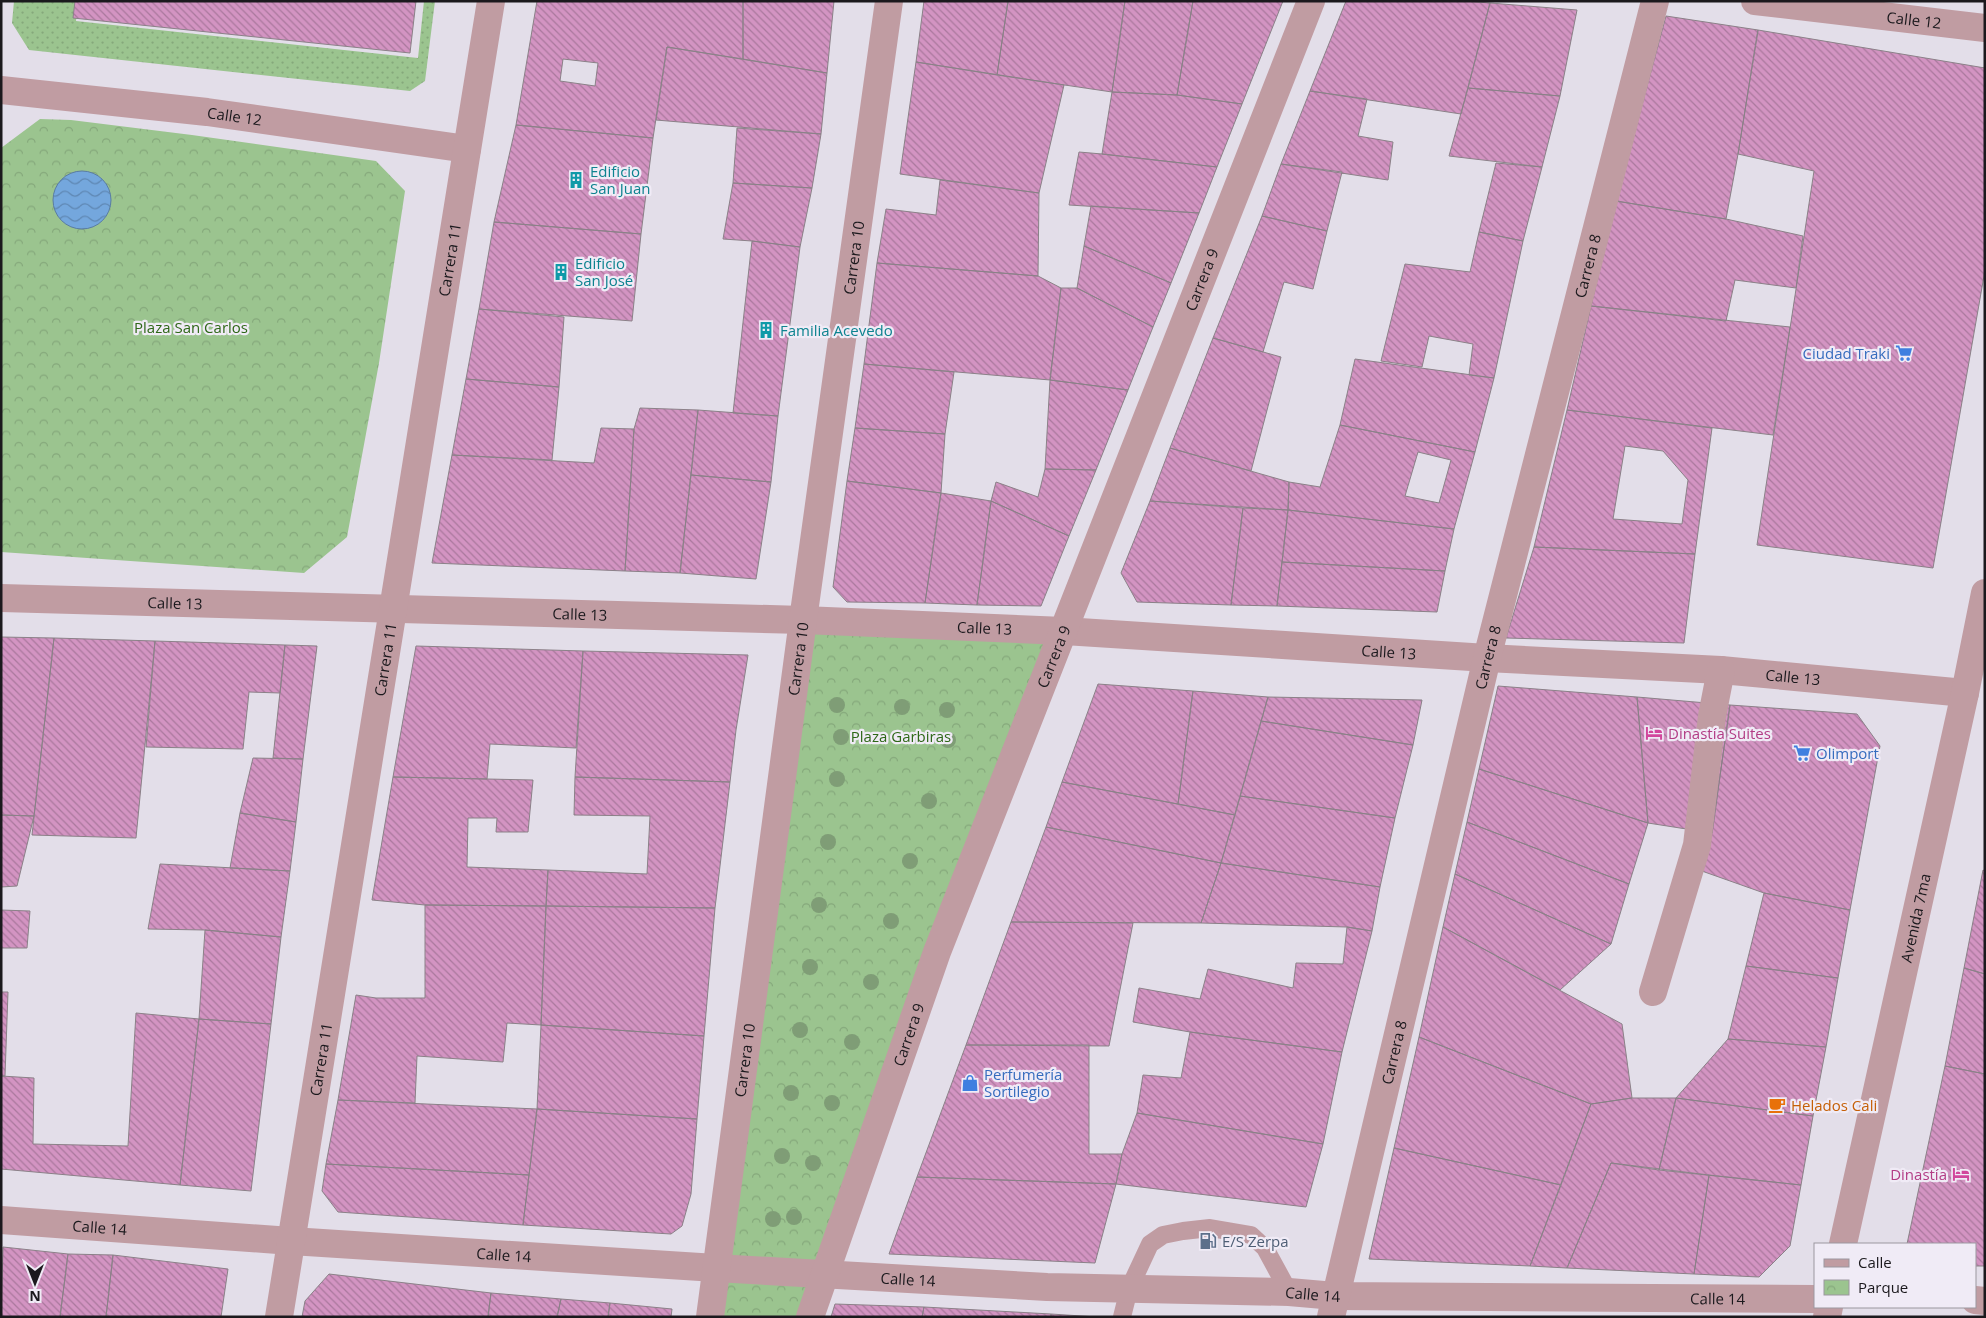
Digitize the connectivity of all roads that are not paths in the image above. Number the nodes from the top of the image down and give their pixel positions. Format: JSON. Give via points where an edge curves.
{"nodes":[{"id":1,"x":491,"y":1,"type":"edge"},
{"id":2,"x":889,"y":1,"type":"edge"},
{"id":3,"x":1311,"y":1,"type":"edge"},
{"id":4,"x":1655,"y":1,"type":"edge"},
{"id":5,"x":1755,"y":1,"type":"edge"},
{"id":6,"x":1985,"y":28,"type":"edge"},
{"id":7,"x":1,"y":90,"type":"edge"},
{"id":8,"x":467,"y":149,"type":"junction"},
{"id":9,"x":1985,"y":592,"type":"edge"},
{"id":10,"x":1,"y":598,"type":"edge"},
{"id":11,"x":393,"y":608,"type":"junction"},
{"id":12,"x":803,"y":620,"type":"junction"},
{"id":13,"x":1064,"y":630,"type":"junction"},
{"id":14,"x":1487,"y":658,"type":"junction"},
{"id":15,"x":1721,"y":670,"type":"junction"},
{"id":16,"x":1965,"y":693,"type":"junction"},
{"id":17,"x":1653,"y":992,"type":"dead end"},
{"id":18,"x":1,"y":1220,"type":"edge"},
{"id":19,"x":291,"y":1242,"type":"junction"},
{"id":20,"x":1843,"y":1243,"type":"edge"},
{"id":21,"x":716,"y":1268,"type":"junction"},
{"id":22,"x":826,"y":1273,"type":"junction"},
{"id":23,"x":1129,"y":1288,"type":"junction"},
{"id":24,"x":1289,"y":1292,"type":"junction"},
{"id":25,"x":1814,"y":1299,"type":"edge"},
{"id":26,"x":1333,"y":1306,"type":"edge"},
{"id":27,"x":279,"y":1317,"type":"edge"},
{"id":28,"x":710,"y":1317,"type":"edge"},
{"id":29,"x":810,"y":1317,"type":"edge"},
{"id":30,"x":1122,"y":1317,"type":"edge"}],
"edges":[{"from":1,"to":8,"type":"street","name":"Carrera 11"},
{"from":2,"to":12,"type":"street","name":"Carrera 10"},
{"from":3,"to":13,"type":"street","name":"Carrera 9"},
{"from":4,"to":14,"type":"street","name":"Carrera 8"},
{"from":5,"to":6,"type":"street","name":"Calle 12"},
{"from":7,"to":8,"type":"street","name":"Calle 12","via":[[207,112]]},
{"from":8,"to":11,"type":"street","name":"Carrera 11"},
{"from":9,"to":16,"type":"street","name":"Avenida 7ma"},
{"from":10,"to":11,"type":"street","name":"Calle 13"},
{"from":11,"to":12,"type":"street","name":"Calle 13"},
{"from":11,"to":19,"type":"street","name":"Carrera 11"},
{"from":12,"to":13,"type":"street","name":"Calle 13"},
{"from":12,"to":21,"type":"street","name":"Carrera 10"},
{"from":13,"to":14,"type":"street","name":"Calle 13"},
{"from":13,"to":22,"type":"street","name":"Carrera 9","via":[[937,952]]},
{"from":14,"to":15,"type":"street","name":"Calle 13"},
{"from":14,"to":26,"type":"street","name":"Carrera 8"},
{"from":15,"to":16,"type":"street","name":"Calle 13"},
{"from":15,"to":17,"type":"street","via":[[1712,716],[1697,845]]},
{"from":16,"to":20,"type":"street","name":"Avenida 7ma"},
{"from":18,"to":19,"type":"street","name":"Calle 14"},
{"from":19,"to":21,"type":"street","name":"Calle 14"},
{"from":19,"to":27,"type":"street","name":"Carrera 11"},
{"from":21,"to":22,"type":"street","name":"Calle 14"},
{"from":21,"to":28,"type":"street","name":"Carrera 10"},
{"from":22,"to":23,"type":"street","name":"Calle 14","via":[[1047,1287]]},
{"from":22,"to":29,"type":"street","name":"Carrera 9"},
{"from":23,"to":24,"type":"street","name":"Calle 14"},
{"from":23,"to":24,"type":"lane","via":[[1150,1244],[1163,1235],[1210,1228],[1251,1235],[1264,1248]]},
{"from":23,"to":30,"type":"lane"},
{"from":24,"to":26,"type":"street","name":"Calle 14"},
{"from":25,"to":26,"type":"street","name":"Calle 14"}]}
